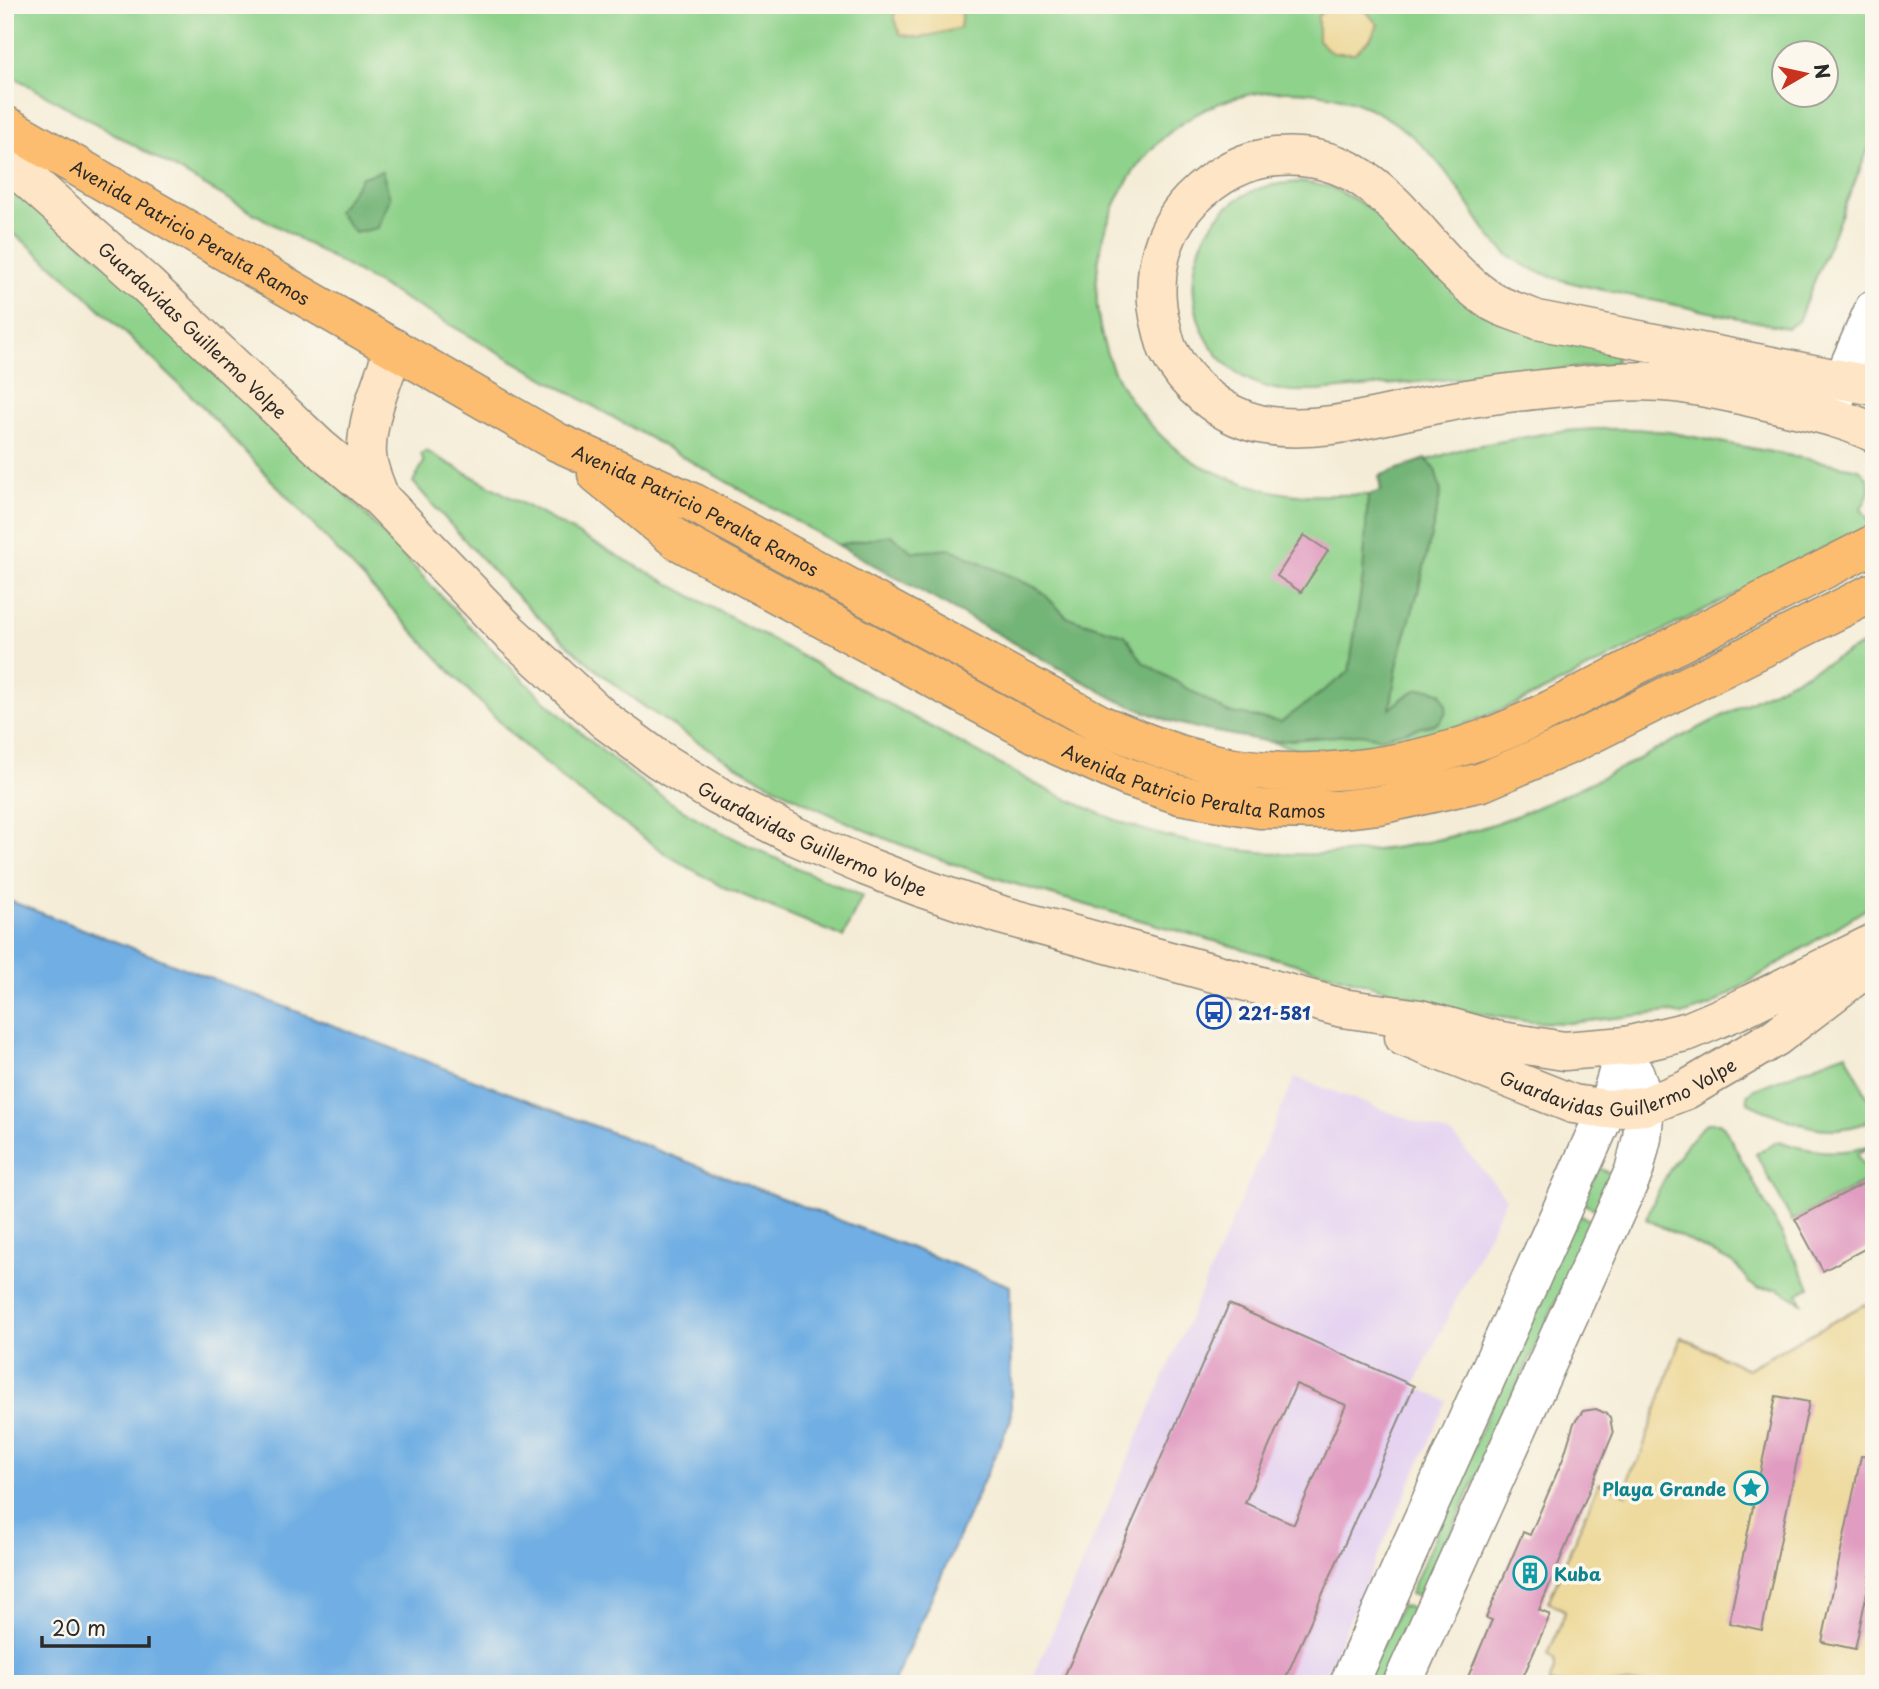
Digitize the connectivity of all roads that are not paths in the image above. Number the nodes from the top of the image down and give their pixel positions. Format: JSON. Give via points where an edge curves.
{"nodes":[{"id":1,"x":5,"y":125,"type":"edge"},
{"id":2,"x":5,"y":159,"type":"edge"},
{"id":3,"x":1874,"y":309,"type":"edge"},
{"id":4,"x":394,"y":348,"type":"junction"},
{"id":5,"x":1858,"y":383,"type":"edge"},
{"id":6,"x":1827,"y":416,"type":"junction"},
{"id":7,"x":1874,"y":433,"type":"edge"},
{"id":8,"x":557,"y":442,"type":"junction"},
{"id":9,"x":380,"y":498,"type":"junction"},
{"id":10,"x":1874,"y":544,"type":"edge"},
{"id":11,"x":1874,"y":592,"type":"edge"},
{"id":12,"x":1874,"y":943,"type":"edge"},
{"id":13,"x":1874,"y":962,"type":"edge"},
{"id":14,"x":1342,"y":1008,"type":"junction"},
{"id":15,"x":1626,"y":1046,"type":"junction"},
{"id":16,"x":1645,"y":1106,"type":"junction"},
{"id":17,"x":1607,"y":1109,"type":"junction"},
{"id":18,"x":1349,"y":1684,"type":"edge"},
{"id":19,"x":1402,"y":1684,"type":"edge"}],
"edges":[{"from":1,"to":4,"type":"main road","name":"Avenida Patricio Peralta Ramos"},
{"from":2,"to":9,"type":"main road","name":"Guardavidas Guillermo Volpe"},
{"from":3,"to":5,"type":"street"},
{"from":4,"to":8,"type":"main road","name":"Avenida Patricio Peralta Ramos"},
{"from":4,"to":9,"type":"main road","name":"Guardavidas Guillermo Volpe","via":[[368,437],[367,457]]},
{"from":5,"to":6,"type":"street"},
{"from":5,"to":6,"type":"main road","via":[[1537,320],[1491,301],[1446,264],[1368,180],[1335,162],[1298,155],[1265,158],[1233,168],[1205,186],[1182,210],[1166,239],[1157,271],[1156,304],[1167,349],[1193,387],[1222,409],[1257,424],[1329,425],[1523,390],[1614,382],[1674,383]]},
{"from":6,"to":7,"type":"main road"},
{"from":8,"to":10,"type":"main road","name":"Avenida Patricio Peralta Ramos","via":[[694,503],[1102,724],[1183,755],[1282,772],[1370,767],[1485,738]]},
{"from":8,"to":11,"type":"main road","name":"Avenida Patricio Peralta Ramos","via":[[677,540],[1056,745],[1127,777],[1180,794],[1260,809],[1336,810],[1379,805],[1482,782],[1573,743]]},
{"from":9,"to":14,"type":"main road","name":"Guardavidas Guillermo Volpe","via":[[509,632],[606,721],[658,759],[762,819],[865,866],[1001,915]]},
{"from":12,"to":15,"type":"main road","name":"Guardavidas Guillermo Volpe","via":[[1701,1026]]},
{"from":13,"to":16,"type":"main road","name":"Guardavidas Guillermo Volpe","via":[[1776,1037],[1686,1090]]},
{"from":14,"to":15,"type":"main road","name":"Guardavidas Guillermo Volpe","via":[[1420,1020],[1533,1047],[1564,1051]]},
{"from":14,"to":17,"type":"main road","name":"Guardavidas Guillermo Volpe","via":[[1573,1104]]},
{"from":15,"to":16,"type":"street"},
{"from":15,"to":17,"type":"street"},
{"from":16,"to":17,"type":"main road","name":"Guardavidas Guillermo Volpe"},
{"from":16,"to":19,"type":"street","via":[[1634,1171]]},
{"from":17,"to":18,"type":"street"}]}
